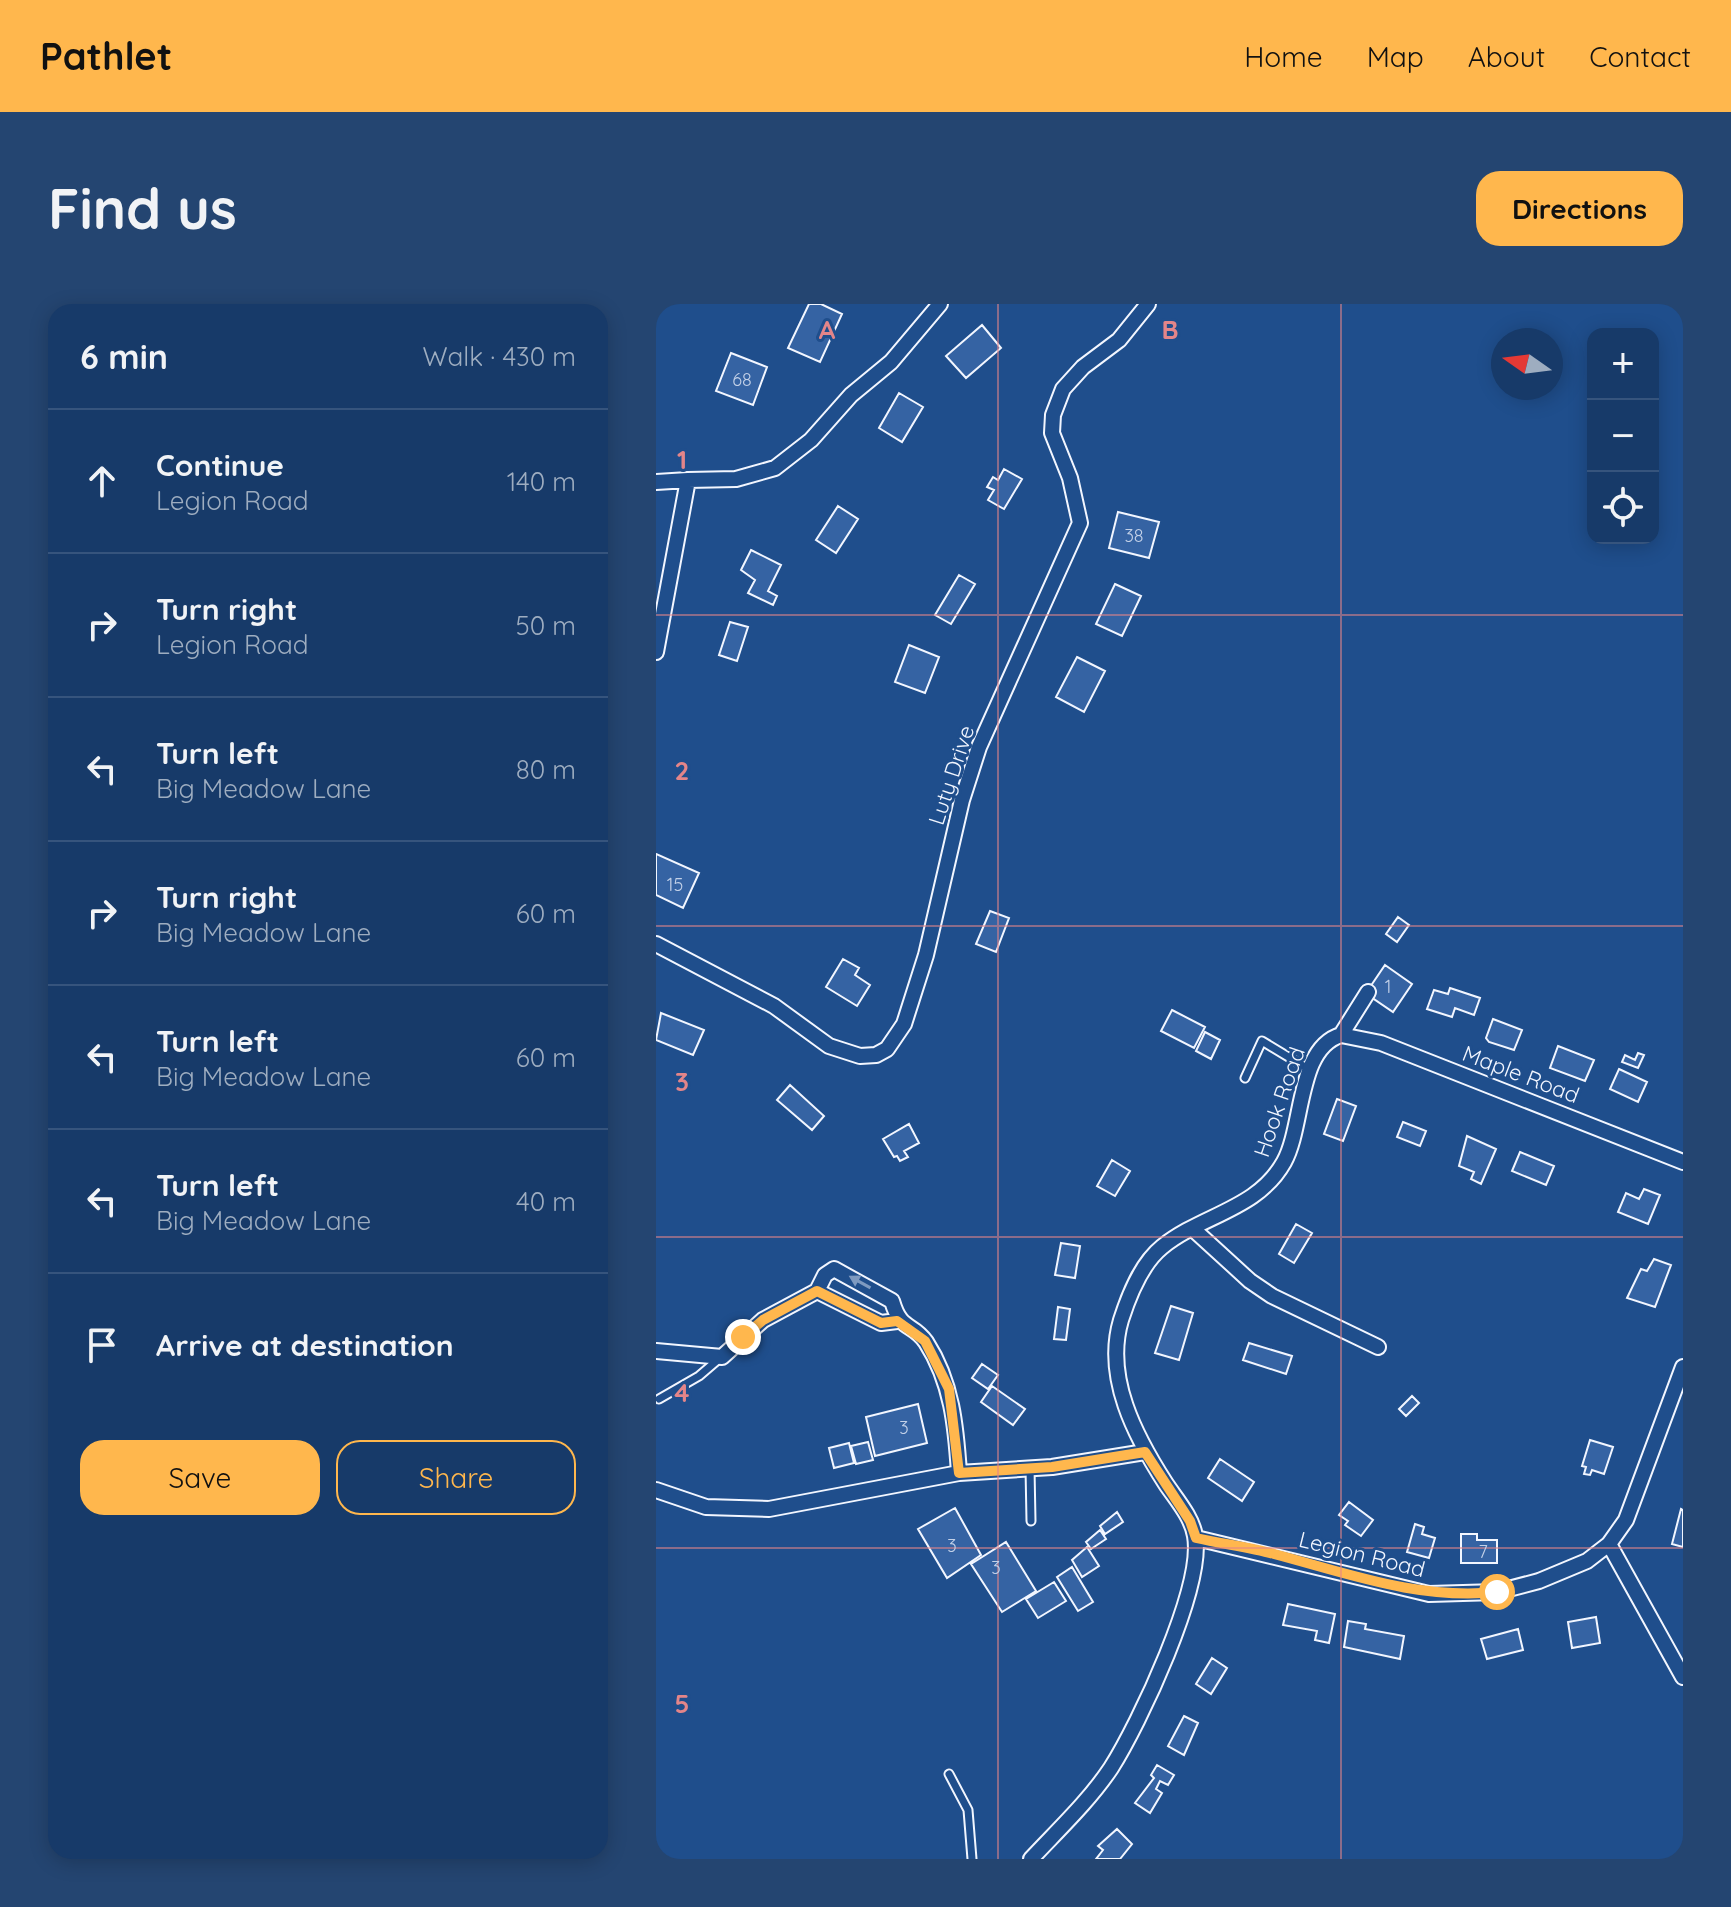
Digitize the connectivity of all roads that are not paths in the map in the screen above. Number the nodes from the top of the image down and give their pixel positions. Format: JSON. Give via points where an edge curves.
{"nodes":[{"id":1,"x":940,"y":304,"type":"edge"},
{"id":2,"x":1148,"y":304,"type":"edge"},
{"id":3,"x":688,"y":480,"type":"junction"},
{"id":4,"x":656,"y":482,"type":"edge"},
{"id":5,"x":656,"y":652,"type":"edge"},
{"id":6,"x":656,"y":944,"type":"edge"},
{"id":7,"x":1368,"y":992,"type":"dead end"},
{"id":8,"x":1341,"y":1035,"type":"junction"},
{"id":9,"x":1310,"y":1070,"type":"junction"},
{"id":10,"x":1245,"y":1078,"type":"dead end"},
{"id":11,"x":1683,"y":1162,"type":"edge"},
{"id":12,"x":1192,"y":1228,"type":"junction"},
{"id":13,"x":817,"y":1291,"type":"junction"},
{"id":14,"x":897,"y":1321,"type":"junction"},
{"id":15,"x":1378,"y":1347,"type":"dead end"},
{"id":16,"x":656,"y":1351,"type":"edge"},
{"id":17,"x":722,"y":1357,"type":"junction"},
{"id":18,"x":1682,"y":1364,"type":"edge"},
{"id":19,"x":659,"y":1399,"type":"dead end"},
{"id":20,"x":1145,"y":1452,"type":"junction"},
{"id":21,"x":1030,"y":1468,"type":"junction"},
{"id":22,"x":959,"y":1473,"type":"junction"},
{"id":23,"x":656,"y":1490,"type":"edge"},
{"id":24,"x":1031,"y":1521,"type":"dead end"},
{"id":25,"x":1196,"y":1538,"type":"junction"},
{"id":26,"x":1609,"y":1544,"type":"junction"},
{"id":27,"x":1683,"y":1677,"type":"edge"},
{"id":28,"x":949,"y":1774,"type":"dead end"},
{"id":29,"x":972,"y":1859,"type":"edge"},
{"id":30,"x":1031,"y":1859,"type":"edge"}],
"edges":[{"from":1,"to":3,"type":"street","via":[[891,362],[775,468],[736,479]]},
{"from":2,"to":6,"type":"street","name":"Luty Drive","via":[[1119,340],[1063,389],[1053,415],[1052,433],[1080,523],[979,747],[926,955],[904,1024],[887,1049],[860,1056],[829,1046],[774,1006]]},
{"from":3,"to":4,"type":"street"},
{"from":3,"to":5,"type":"street"},
{"from":7,"to":8,"type":"street","name":"Hook Road"},
{"from":8,"to":9,"type":"street","name":"Hook Road","via":[[1320,1048]]},
{"from":8,"to":11,"type":"street","name":"Maple Road","via":[[1381,1043]]},
{"from":9,"to":10,"type":"lane","via":[[1262,1041]]},
{"from":9,"to":12,"type":"street","name":"Hook Road","via":[[1286,1159],[1269,1185],[1246,1203]]},
{"from":12,"to":15,"type":"street","via":[[1272,1296]]},
{"from":12,"to":20,"type":"street","name":"Hook Road","via":[[1162,1247],[1145,1266],[1121,1321],[1115,1375]]},
{"from":13,"to":14,"type":"street","via":[[881,1323]]},
{"from":14,"to":13,"type":"street","one_way":true,"via":[[892,1301],[834,1269]]},
{"from":13,"to":17,"type":"street","via":[[763,1320]]},
{"from":14,"to":22,"type":"street","via":[[925,1341],[949,1389]]},
{"from":16,"to":17,"type":"street"},
{"from":17,"to":19,"type":"lane"},
{"from":18,"to":26,"type":"street","name":"Legion Road","via":[[1651,1460],[1626,1520]]},
{"from":20,"to":21,"type":"street"},
{"from":20,"to":25,"type":"street"},
{"from":21,"to":22,"type":"street"},
{"from":21,"to":24,"type":"lane"},
{"from":22,"to":23,"type":"street","via":[[769,1509],[706,1507]]},
{"from":25,"to":26,"type":"street","name":"Legion Road","via":[[1393,1588],[1465,1595],[1539,1581],[1587,1561]]},
{"from":25,"to":30,"type":"street","via":[[1171,1645],[1129,1736],[1110,1769]]},
{"from":26,"to":27,"type":"street"},
{"from":28,"to":29,"type":"lane","via":[[968,1810]]}]}
